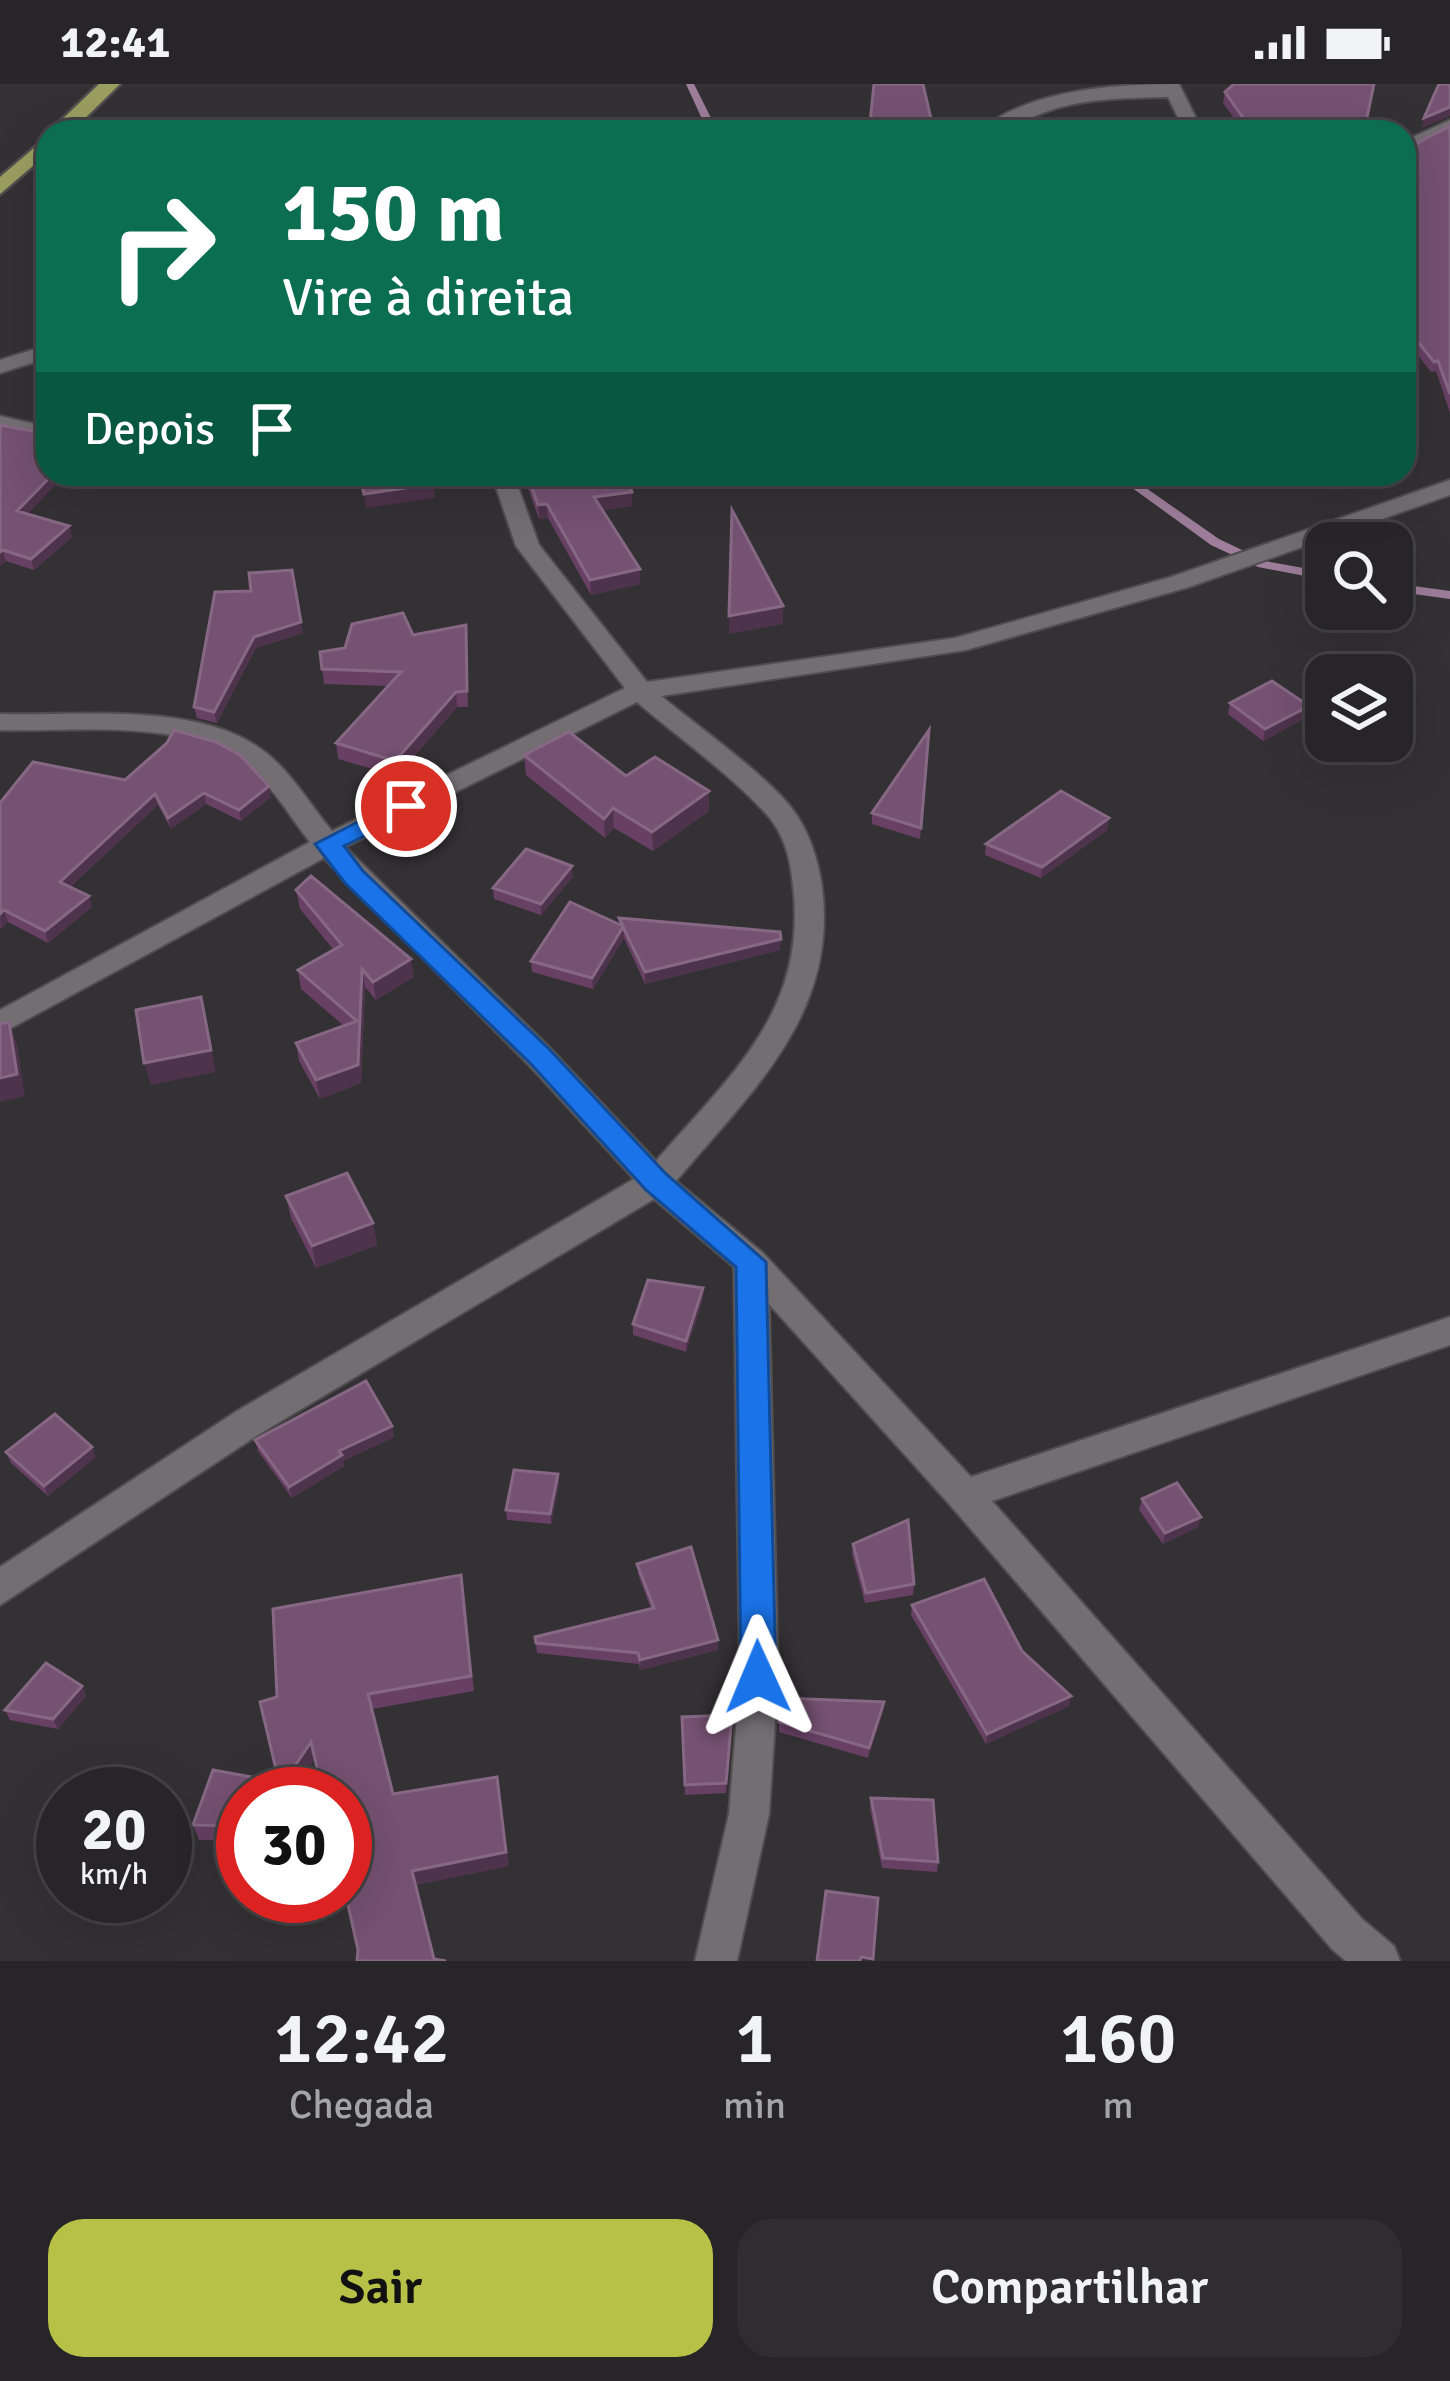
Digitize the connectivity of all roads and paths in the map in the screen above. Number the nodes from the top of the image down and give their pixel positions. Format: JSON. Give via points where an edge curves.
{"nodes":[{"id":1,"x":110,"y":84,"type":"edge"},
{"id":2,"x":1173,"y":88,"type":"edge"},
{"id":3,"x":72,"y":120,"type":"edge"},
{"id":4,"x":1011,"y":120,"type":"edge"},
{"id":5,"x":1188,"y":120,"type":"edge"},
{"id":6,"x":1450,"y":125,"type":"edge"},
{"id":7,"x":1416,"y":142,"type":"edge"},
{"id":8,"x":36,"y":154,"type":"edge"},
{"id":9,"x":0,"y":188,"type":"edge"},
{"id":10,"x":36,"y":355,"type":"edge"},
{"id":11,"x":0,"y":367,"type":"edge"},
{"id":12,"x":0,"y":423,"type":"edge"},
{"id":13,"x":36,"y":431,"type":"edge"},
{"id":14,"x":507,"y":486,"type":"edge"},
{"id":15,"x":1450,"y":487,"type":"edge"},
{"id":16,"x":640,"y":691,"type":"junction"},
{"id":17,"x":0,"y":722,"type":"edge"},
{"id":18,"x":328,"y":844,"type":"junction"},
{"id":19,"x":0,"y":1023,"type":"edge"},
{"id":20,"x":656,"y":1182,"type":"junction"},
{"id":21,"x":751,"y":1262,"type":"junction"},
{"id":22,"x":1450,"y":1331,"type":"edge"},
{"id":23,"x":964,"y":1496,"type":"junction"},
{"id":24,"x":0,"y":1588,"type":"edge"},
{"id":25,"x":716,"y":1961,"type":"edge"},
{"id":26,"x":1379,"y":1961,"type":"edge"}],
"edges":[{"from":1,"to":3,"type":"highway"},
{"from":2,"to":4,"type":"street","via":[[1052,100]]},
{"from":2,"to":5,"type":"street"},
{"from":6,"to":7,"type":"street"},
{"from":8,"to":9,"type":"highway"},
{"from":10,"to":11,"type":"street"},
{"from":12,"to":13,"type":"street"},
{"from":14,"to":16,"type":"street","via":[[528,546]]},
{"from":15,"to":16,"type":"street","via":[[1180,582],[957,645]]},
{"from":16,"to":18,"type":"street"},
{"from":16,"to":20,"type":"street","via":[[782,814],[804,857],[812,922],[801,990],[760,1060]]},
{"from":17,"to":18,"type":"street","via":[[190,727],[227,740],[258,759]]},
{"from":18,"to":19,"type":"street"},
{"from":18,"to":20,"type":"street"},
{"from":20,"to":21,"type":"street"},
{"from":20,"to":24,"type":"street","via":[[249,1422]]},
{"from":21,"to":23,"type":"street"},
{"from":21,"to":25,"type":"street","via":[[758,1677],[749,1814]]},
{"from":22,"to":23,"type":"street"},
{"from":23,"to":26,"type":"street"}]}
